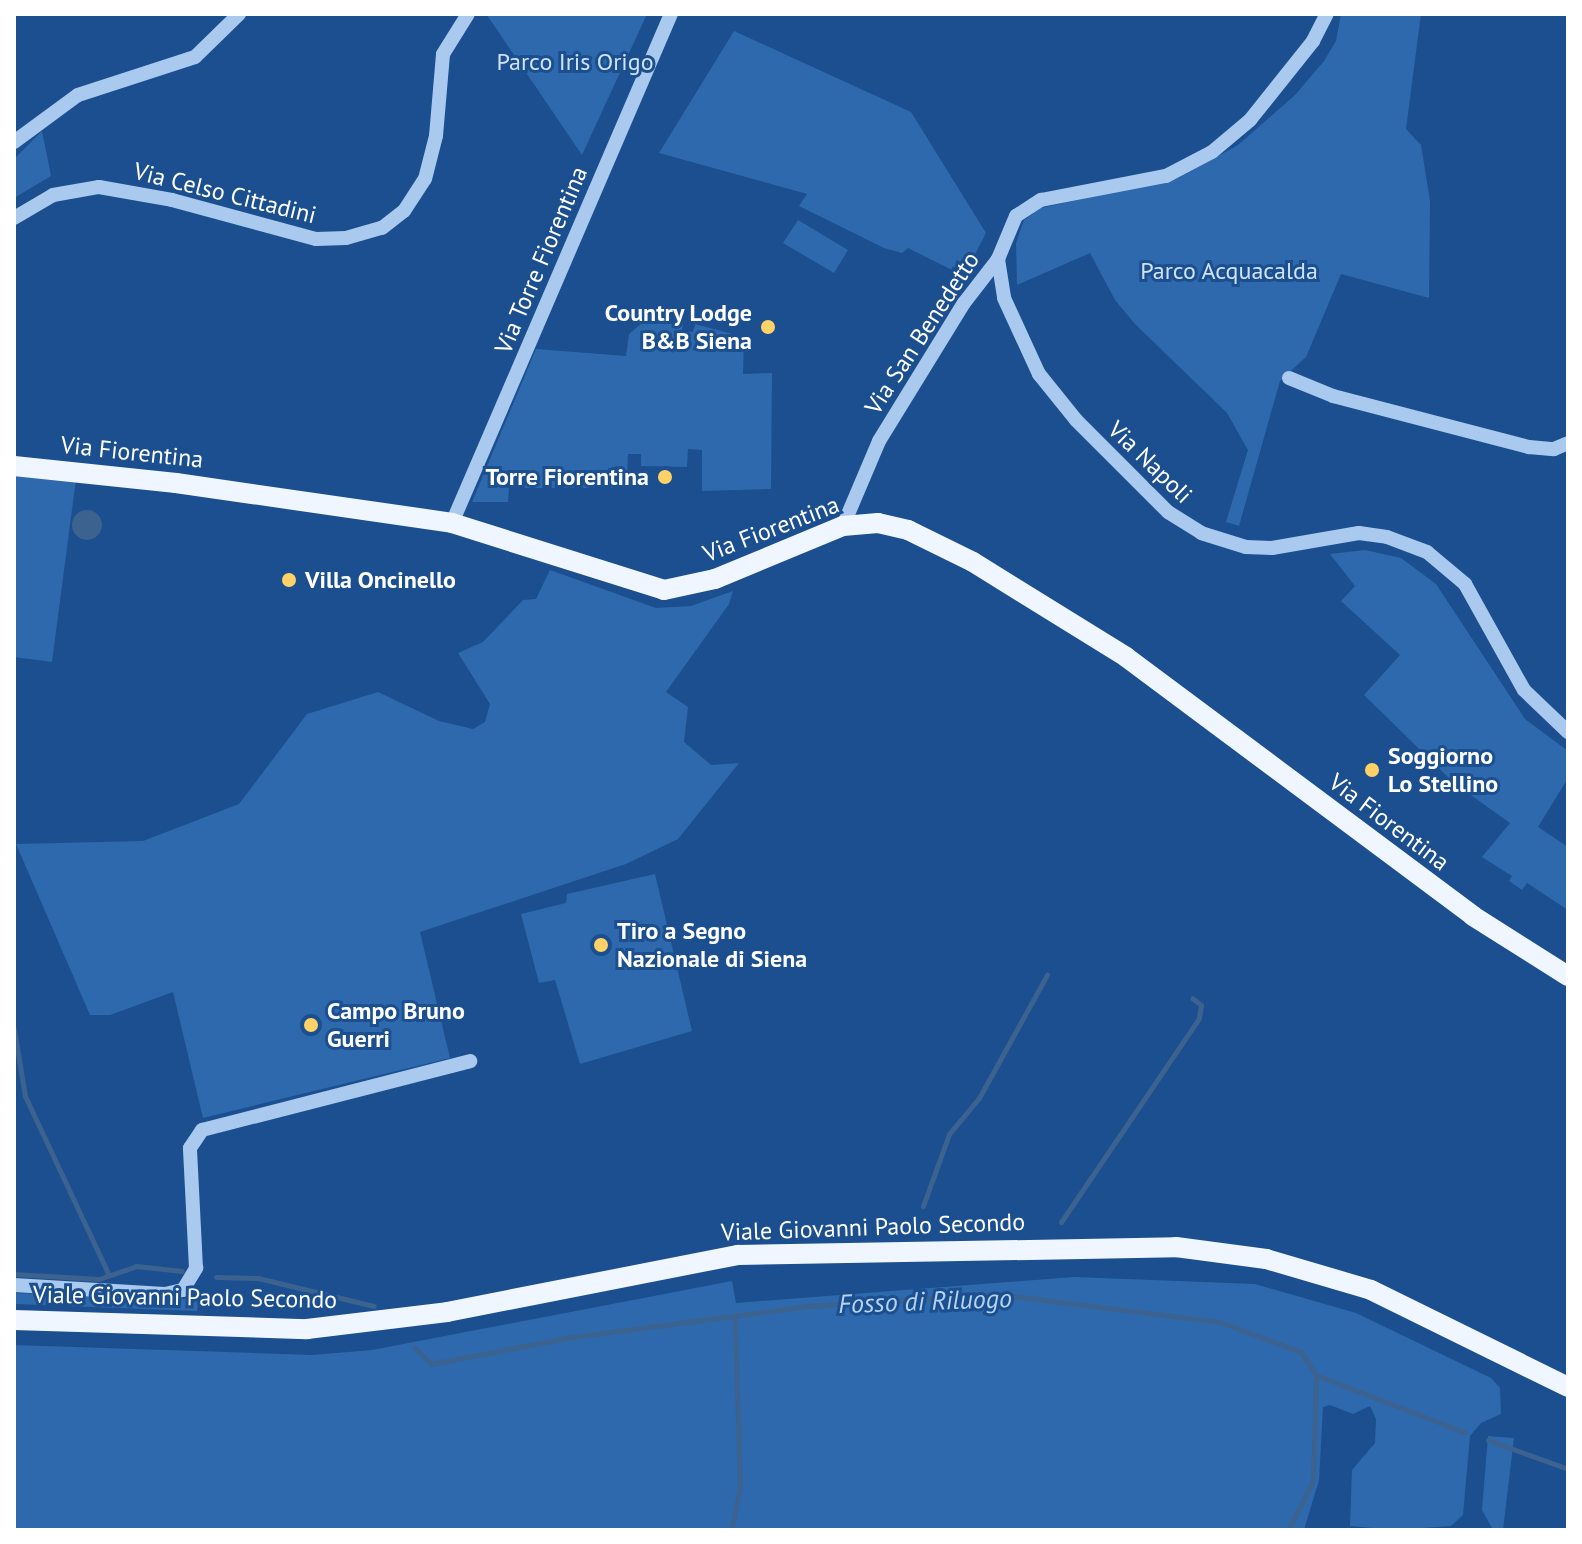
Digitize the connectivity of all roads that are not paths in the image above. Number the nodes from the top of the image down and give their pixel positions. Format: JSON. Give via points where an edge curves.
{"nodes":[{"id":1,"x":239,"y":14,"type":"edge"},
{"id":2,"x":468,"y":14,"type":"edge"},
{"id":3,"x":671,"y":14,"type":"edge"},
{"id":4,"x":1327,"y":14,"type":"edge"},
{"id":5,"x":14,"y":142,"type":"edge"},
{"id":6,"x":14,"y":218,"type":"edge"},
{"id":7,"x":998,"y":259,"type":"junction"},
{"id":8,"x":1289,"y":378,"type":"dead end"},
{"id":9,"x":1568,"y":443,"type":"edge"},
{"id":10,"x":14,"y":466,"type":"edge"},
{"id":11,"x":452,"y":523,"type":"junction"},
{"id":12,"x":843,"y":526,"type":"junction"},
{"id":13,"x":1568,"y":732,"type":"edge"},
{"id":14,"x":1568,"y":976,"type":"edge"},
{"id":15,"x":470,"y":1061,"type":"dead end"},
{"id":16,"x":14,"y":1285,"type":"edge"},
{"id":17,"x":14,"y":1320,"type":"edge"},
{"id":18,"x":1568,"y":1366,"type":"edge"},
{"id":19,"x":1544,"y":1374,"type":"junction"},
{"id":20,"x":1568,"y":1387,"type":"edge"}],
"edges":[{"from":1,"to":5,"type":"street","via":[[195,57],[78,95]]},
{"from":2,"to":6,"type":"street","name":"Via Celso Cittadini","via":[[443,54],[436,136],[425,179],[404,211],[382,228],[316,239],[172,200],[99,187],[53,195]]},
{"from":3,"to":11,"type":"street","name":"Via Torre Fiorentina"},
{"from":4,"to":7,"type":"street","name":"Via San Benedetto","via":[[1271,95],[1224,144],[1166,176],[1033,203],[1011,224]]},
{"from":7,"to":12,"type":"street","name":"Via San Benedetto","via":[[889,423]]},
{"from":7,"to":13,"type":"street","name":"Via Napoli","via":[[1004,298],[1039,374],[1076,420],[1168,512],[1201,533],[1246,547],[1272,548],[1359,533],[1427,552],[1465,584],[1524,690]]},
{"from":8,"to":9,"type":"street","via":[[1347,400],[1529,447],[1554,449]]},
{"from":10,"to":11,"type":"main road","name":"Via Fiorentina","via":[[190,484]]},
{"from":11,"to":12,"type":"main road","name":"Via Fiorentina","via":[[664,590],[700,585]]},
{"from":12,"to":14,"type":"main road","name":"Via Fiorentina","via":[[878,523],[915,532],[1067,619],[1160,681],[1473,916]]},
{"from":15,"to":16,"type":"street","via":[[202,1130],[190,1148],[196,1268],[183,1290],[157,1294]]},
{"from":17,"to":19,"type":"main road","name":"Viale Giovanni Paolo Secondo","via":[[321,1329],[447,1312],[738,1255],[1136,1246],[1237,1254],[1332,1276],[1412,1307]]},
{"from":18,"to":19,"type":"main road"},
{"from":19,"to":20,"type":"main road","name":"Viale Giovanni Paolo Secondo"}]}
